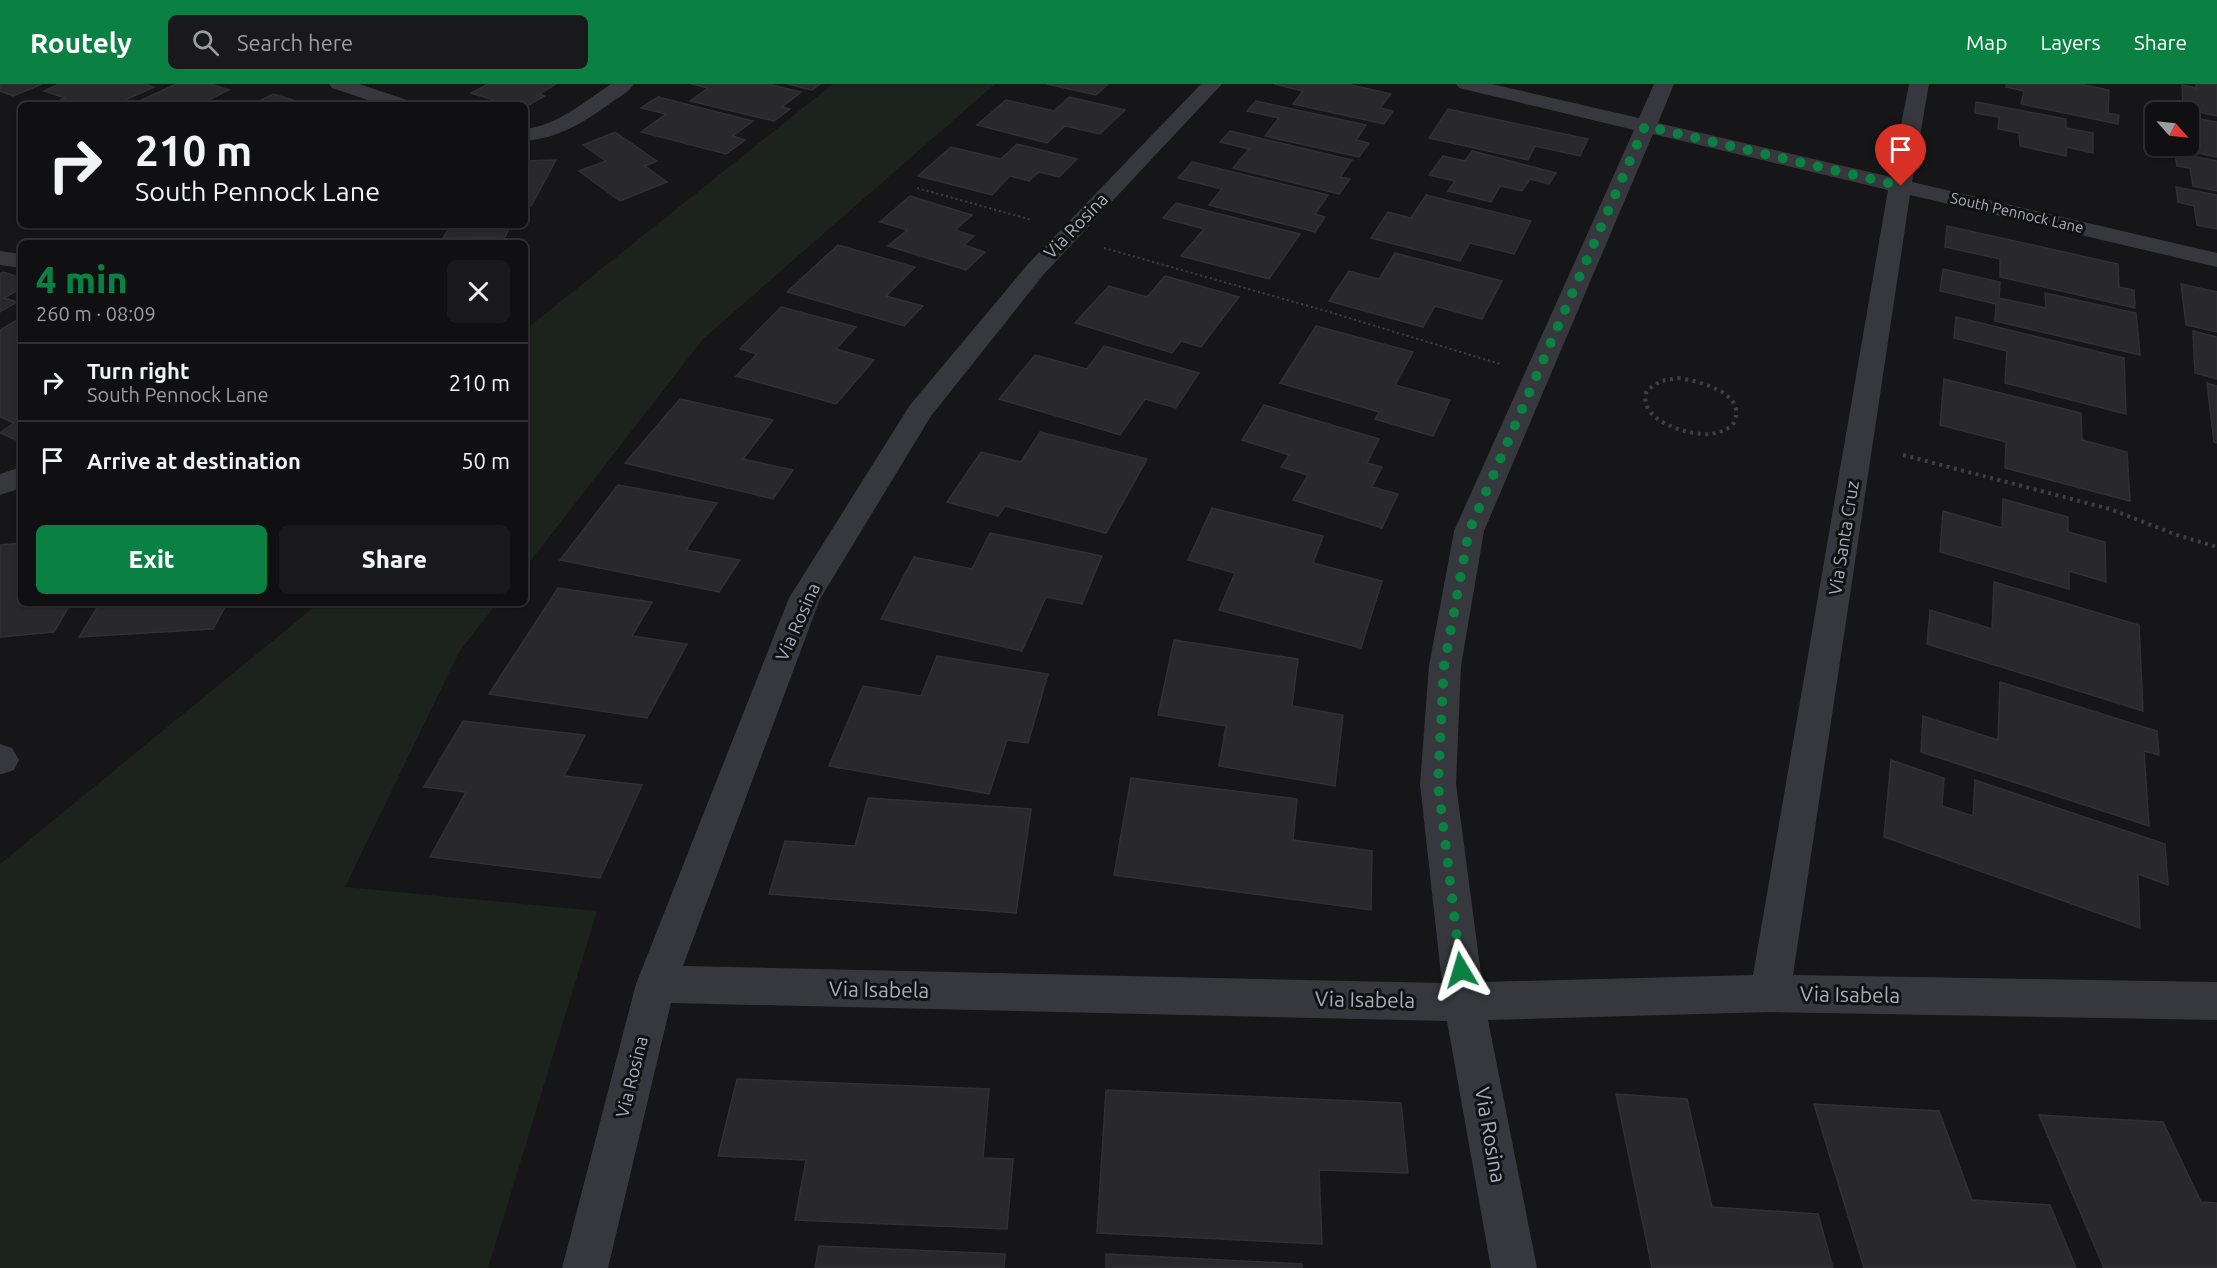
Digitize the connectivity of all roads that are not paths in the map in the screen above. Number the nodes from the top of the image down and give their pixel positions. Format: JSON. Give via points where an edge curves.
{"nodes":[{"id":1,"x":339,"y":84,"type":"edge"},
{"id":2,"x":624,"y":84,"type":"edge"},
{"id":3,"x":1212,"y":84,"type":"edge"},
{"id":4,"x":1466,"y":84,"type":"edge"},
{"id":5,"x":1664,"y":84,"type":"edge"},
{"id":6,"x":1919,"y":84,"type":"edge"},
{"id":7,"x":394,"y":102,"type":"edge"},
{"id":8,"x":1645,"y":126,"type":"junction"},
{"id":9,"x":528,"y":135,"type":"edge"},
{"id":10,"x":1901,"y":186,"type":"junction"},
{"id":11,"x":0,"y":258,"type":"edge"},
{"id":12,"x":2217,"y":260,"type":"edge"},
{"id":13,"x":18,"y":261,"type":"edge"},
{"id":14,"x":18,"y":478,"type":"edge"},
{"id":15,"x":0,"y":485,"type":"edge"},
{"id":16,"x":656,"y":984,"type":"junction"},
{"id":17,"x":1770,"y":993,"type":"junction"},
{"id":18,"x":2217,"y":1001,"type":"edge"},
{"id":19,"x":1464,"y":1002,"type":"junction"},
{"id":20,"x":585,"y":1268,"type":"edge"},
{"id":21,"x":1514,"y":1268,"type":"edge"}],
"edges":[{"from":1,"to":7,"type":"street"},
{"from":2,"to":9,"type":"street","via":[[566,123]]},
{"from":3,"to":16,"type":"street","name":"Via Rosina","via":[[1036,269],[920,411],[805,598]]},
{"from":4,"to":8,"type":"street","name":"South Pennock Lane"},
{"from":5,"to":8,"type":"street"},
{"from":6,"to":10,"type":"street","name":"Via Santa Cruz"},
{"from":8,"to":10,"type":"street","name":"South Pennock Lane"},
{"from":8,"to":19,"type":"street","via":[[1469,531],[1444,666],[1438,784]]},
{"from":10,"to":12,"type":"street","name":"South Pennock Lane"},
{"from":10,"to":17,"type":"street","name":"Via Santa Cruz"},
{"from":11,"to":13,"type":"street"},
{"from":14,"to":15,"type":"street"},
{"from":16,"to":19,"type":"street","name":"Via Isabela"},
{"from":16,"to":20,"type":"street","name":"Via Rosina"},
{"from":17,"to":18,"type":"street","name":"Via Isabela"},
{"from":17,"to":19,"type":"street","name":"Via Isabela"},
{"from":19,"to":21,"type":"street","name":"Via Rosina"}]}
